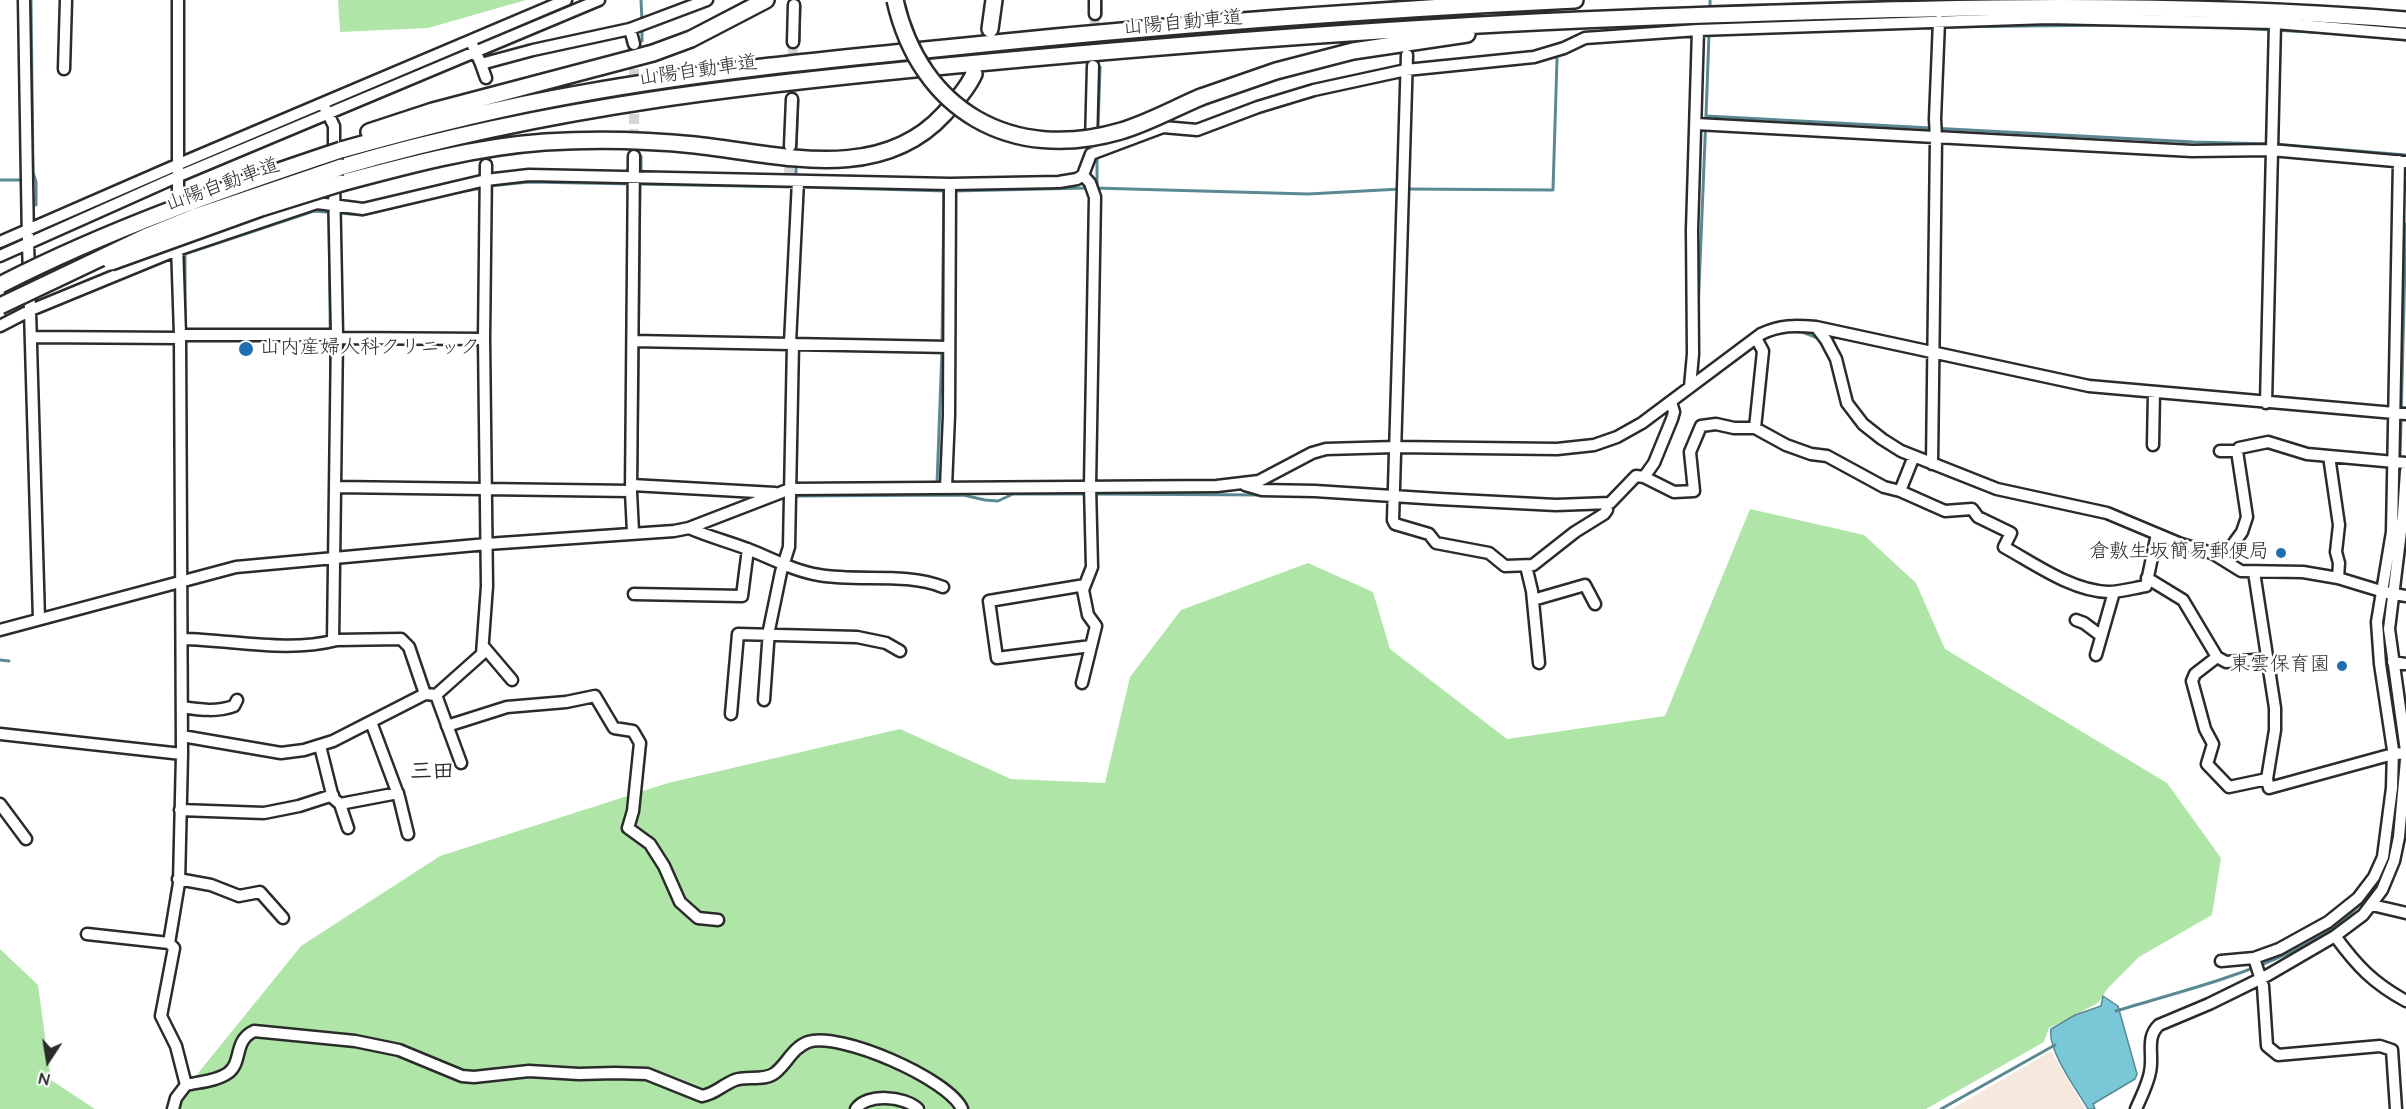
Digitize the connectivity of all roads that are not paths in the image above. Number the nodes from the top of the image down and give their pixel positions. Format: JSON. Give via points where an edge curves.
{"nodes":[{"id":1,"x":24,"y":0,"type":"edge"},
{"id":2,"x":66,"y":0,"type":"edge"},
{"id":3,"x":178,"y":0,"type":"edge"},
{"id":4,"x":566,"y":0,"type":"edge"},
{"id":5,"x":599,"y":0,"type":"edge"},
{"id":6,"x":707,"y":0,"type":"edge"},
{"id":7,"x":766,"y":0,"type":"edge"},
{"id":8,"x":896,"y":0,"type":"edge"},
{"id":9,"x":994,"y":0,"type":"edge"},
{"id":10,"x":1095,"y":0,"type":"edge"},
{"id":11,"x":1575,"y":0,"type":"edge"},
{"id":12,"x":1553,"y":1,"type":"edge"},
{"id":13,"x":794,"y":5,"type":"dead end"},
{"id":14,"x":1095,"y":14,"type":"tunnel mouth"},
{"id":15,"x":2406,"y":20,"type":"edge"},
{"id":16,"x":1553,"y":21,"type":"junction"},
{"id":17,"x":1938,"y":25,"type":"junction"},
{"id":18,"x":638,"y":27,"type":"junction"},
{"id":19,"x":2274,"y":28,"type":"junction"},
{"id":20,"x":990,"y":29,"type":"dead end"},
{"id":21,"x":1705,"y":30,"type":"junction"},
{"id":22,"x":2406,"y":34,"type":"edge"},
{"id":23,"x":470,"y":40,"type":"junction"},
{"id":24,"x":793,"y":42,"type":"tunnel mouth"},
{"id":25,"x":634,"y":44,"type":"tunnel mouth"},
{"id":26,"x":476,"y":52,"type":"junction"},
{"id":27,"x":1407,"y":55,"type":"dead end"},
{"id":28,"x":481,"y":64,"type":"junction"},
{"id":29,"x":1093,"y":66,"type":"tunnel mouth"},
{"id":30,"x":64,"y":69,"type":"dead end"},
{"id":31,"x":1406,"y":70,"type":"junction"},
{"id":32,"x":974,"y":74,"type":"dead end"},
{"id":33,"x":486,"y":78,"type":"dead end"},
{"id":34,"x":792,"y":99,"type":"tunnel mouth"},
{"id":35,"x":322,"y":103,"type":"junction"},
{"id":36,"x":329,"y":114,"type":"junction"},
{"id":37,"x":1702,"y":124,"type":"junction"},
{"id":38,"x":1936,"y":132,"type":"junction"},
{"id":39,"x":341,"y":146,"type":"junction"},
{"id":40,"x":790,"y":146,"type":"tunnel mouth"},
{"id":41,"x":2271,"y":146,"type":"junction"},
{"id":42,"x":1091,"y":154,"type":"junction"},
{"id":43,"x":634,"y":156,"type":"tunnel mouth"},
{"id":44,"x":2403,"y":161,"type":"edge"},
{"id":45,"x":179,"y":164,"type":"junction"},
{"id":46,"x":486,"y":165,"type":"tunnel mouth"},
{"id":47,"x":1083,"y":175,"type":"junction"},
{"id":48,"x":179,"y":176,"type":"junction"},
{"id":49,"x":637,"y":179,"type":"junction"},
{"id":50,"x":794,"y":182,"type":"junction"},
{"id":51,"x":485,"y":185,"type":"junction"},
{"id":52,"x":950,"y":189,"type":"junction"},
{"id":53,"x":334,"y":210,"type":"junction"},
{"id":54,"x":28,"y":230,"type":"junction"},
{"id":55,"x":0,"y":242,"type":"edge"},
{"id":56,"x":28,"y":242,"type":"junction"},
{"id":57,"x":177,"y":250,"type":"junction"},
{"id":58,"x":0,"y":256,"type":"edge"},
{"id":59,"x":82,"y":266,"type":"junction"},
{"id":60,"x":0,"y":285,"type":"edge"},
{"id":61,"x":0,"y":306,"type":"edge"},
{"id":62,"x":31,"y":310,"type":"junction"},
{"id":63,"x":0,"y":326,"type":"edge"},
{"id":64,"x":1816,"y":327,"type":"junction"},
{"id":65,"x":183,"y":336,"type":"junction"},
{"id":66,"x":334,"y":336,"type":"junction"},
{"id":67,"x":32,"y":337,"type":"junction"},
{"id":68,"x":484,"y":339,"type":"junction"},
{"id":69,"x":637,"y":341,"type":"junction"},
{"id":70,"x":1758,"y":341,"type":"junction"},
{"id":71,"x":791,"y":343,"type":"junction"},
{"id":72,"x":945,"y":347,"type":"junction"},
{"id":73,"x":1932,"y":352,"type":"junction"},
{"id":74,"x":1690,"y":387,"type":"junction"},
{"id":75,"x":2154,"y":393,"type":"junction"},
{"id":76,"x":1671,"y":402,"type":"junction"},
{"id":77,"x":2266,"y":403,"type":"junction"},
{"id":78,"x":2401,"y":414,"type":"edge"},
{"id":79,"x":1755,"y":428,"type":"junction"},
{"id":80,"x":2153,"y":445,"type":"dead end"},
{"id":81,"x":1395,"y":447,"type":"junction"},
{"id":82,"x":2220,"y":451,"type":"dead end"},
{"id":83,"x":2237,"y":451,"type":"junction"},
{"id":84,"x":2329,"y":456,"type":"junction"},
{"id":85,"x":1913,"y":459,"type":"junction"},
{"id":86,"x":1932,"y":464,"type":"junction"},
{"id":87,"x":2401,"y":464,"type":"edge"},
{"id":88,"x":1641,"y":477,"type":"junction"},
{"id":89,"x":1245,"y":484,"type":"junction"},
{"id":90,"x":940,"y":487,"type":"junction"},
{"id":91,"x":790,"y":489,"type":"junction"},
{"id":92,"x":336,"y":490,"type":"junction"},
{"id":93,"x":486,"y":491,"type":"junction"},
{"id":94,"x":631,"y":491,"type":"junction"},
{"id":95,"x":1090,"y":491,"type":"junction"},
{"id":96,"x":1899,"y":491,"type":"junction"},
{"id":97,"x":776,"y":493,"type":"junction"},
{"id":98,"x":1392,"y":497,"type":"junction"},
{"id":99,"x":1606,"y":506,"type":"junction"},
{"id":100,"x":689,"y":528,"type":"junction"},
{"id":101,"x":633,"y":532,"type":"junction"},
{"id":102,"x":2156,"y":537,"type":"junction"},
{"id":103,"x":487,"y":544,"type":"junction"},
{"id":104,"x":748,"y":549,"type":"junction"},
{"id":105,"x":334,"y":558,"type":"junction"},
{"id":106,"x":2223,"y":558,"type":"junction"},
{"id":107,"x":784,"y":565,"type":"junction"},
{"id":108,"x":1526,"y":566,"type":"junction"},
{"id":109,"x":2254,"y":575,"type":"junction"},
{"id":110,"x":2147,"y":578,"type":"junction"},
{"id":111,"x":2338,"y":578,"type":"junction"},
{"id":112,"x":182,"y":580,"type":"junction"},
{"id":113,"x":1085,"y":585,"type":"junction"},
{"id":114,"x":943,"y":587,"type":"dead end"},
{"id":115,"x":2114,"y":592,"type":"junction"},
{"id":116,"x":2387,"y":593,"type":"junction"},
{"id":117,"x":634,"y":594,"type":"dead end"},
{"id":118,"x":2406,"y":596,"type":"edge"},
{"id":119,"x":1533,"y":600,"type":"junction"},
{"id":120,"x":1595,"y":604,"type":"dead end"},
{"id":121,"x":39,"y":619,"type":"junction"},
{"id":122,"x":2076,"y":620,"type":"dead end"},
{"id":123,"x":0,"y":630,"type":"edge"},
{"id":124,"x":769,"y":634,"type":"junction"},
{"id":125,"x":2100,"y":635,"type":"junction"},
{"id":126,"x":185,"y":639,"type":"junction"},
{"id":127,"x":333,"y":642,"type":"junction"},
{"id":128,"x":1091,"y":646,"type":"junction"},
{"id":129,"x":484,"y":647,"type":"junction"},
{"id":130,"x":900,"y":651,"type":"dead end"},
{"id":131,"x":2096,"y":654,"type":"dead end"},
{"id":132,"x":2217,"y":657,"type":"junction"},
{"id":133,"x":2268,"y":659,"type":"junction"},
{"id":134,"x":2393,"y":662,"type":"junction"},
{"id":135,"x":1539,"y":663,"type":"dead end"},
{"id":136,"x":2406,"y":664,"type":"edge"},
{"id":137,"x":512,"y":680,"type":"dead end"},
{"id":138,"x":1082,"y":683,"type":"dead end"},
{"id":139,"x":430,"y":694,"type":"junction"},
{"id":140,"x":237,"y":700,"type":"dead end"},
{"id":141,"x":764,"y":700,"type":"dead end"},
{"id":142,"x":186,"y":707,"type":"junction"},
{"id":143,"x":731,"y":714,"type":"dead end"},
{"id":144,"x":371,"y":722,"type":"junction"},
{"id":145,"x":447,"y":726,"type":"junction"},
{"id":146,"x":0,"y":734,"type":"edge"},
{"id":147,"x":185,"y":737,"type":"junction"},
{"id":148,"x":320,"y":746,"type":"junction"},
{"id":149,"x":182,"y":754,"type":"junction"},
{"id":150,"x":2402,"y":754,"type":"edge"},
{"id":151,"x":461,"y":762,"type":"dead end"},
{"id":152,"x":2267,"y":779,"type":"junction"},
{"id":153,"x":2405,"y":786,"type":"edge"},
{"id":154,"x":398,"y":793,"type":"junction"},
{"id":155,"x":336,"y":800,"type":"junction"},
{"id":156,"x":0,"y":804,"type":"edge"},
{"id":157,"x":183,"y":810,"type":"junction"},
{"id":158,"x":348,"y":828,"type":"dead end"},
{"id":159,"x":408,"y":834,"type":"dead end"},
{"id":160,"x":26,"y":839,"type":"dead end"},
{"id":161,"x":183,"y":880,"type":"junction"},
{"id":162,"x":2372,"y":905,"type":"junction"},
{"id":163,"x":2406,"y":913,"type":"edge"},
{"id":164,"x":283,"y":918,"type":"dead end"},
{"id":165,"x":718,"y":920,"type":"dead end"},
{"id":166,"x":87,"y":934,"type":"dead end"},
{"id":167,"x":2335,"y":936,"type":"junction"},
{"id":168,"x":169,"y":943,"type":"junction"},
{"id":169,"x":2221,"y":962,"type":"dead end"},
{"id":170,"x":2257,"y":967,"type":"junction"},
{"id":171,"x":2406,"y":1001,"type":"edge"},
{"id":172,"x":186,"y":1085,"type":"junction"},
{"id":173,"x":173,"y":1109,"type":"edge"},
{"id":174,"x":856,"y":1109,"type":"edge"},
{"id":175,"x":918,"y":1109,"type":"edge"},
{"id":176,"x":962,"y":1109,"type":"edge"},
{"id":177,"x":2136,"y":1109,"type":"edge"},
{"id":178,"x":2396,"y":1109,"type":"edge"}],
"edges":[{"from":1,"to":54,"type":"street"},
{"from":2,"to":30,"type":"street"},
{"from":3,"to":45,"type":"street"},
{"from":4,"to":23,"type":"street"},
{"from":5,"to":26,"type":"street"},
{"from":6,"to":18,"type":"street"},
{"from":7,"to":39,"type":"highway","via":[[692,39],[653,53],[433,111]]},
{"from":8,"to":16,"type":"highway","bridge":true,"via":[[910,46],[932,82],[963,111],[999,130],[1052,141],[1113,133],[1276,71],[1353,51]]},
{"from":9,"to":20,"type":"highway"},
{"from":10,"to":14,"type":"street"},
{"from":11,"to":12,"type":"highway","name":"山陽自動車道"},
{"from":12,"to":39,"type":"highway","name":"山陽自動車道","via":[[1306,15],[750,68],[578,94]]},
{"from":13,"to":24,"type":"street"},
{"from":15,"to":16,"type":"highway","name":"山陽自動車道","via":[[2276,8],[2152,4],[2007,5]]},
{"from":16,"to":59,"type":"highway","name":"山陽自動車道","bridge":true,"via":[[1306,34],[1014,59],[725,88],[551,116],[341,167],[197,216]]},
{"from":17,"to":19,"type":"street","via":[[2120,18]]},
{"from":17,"to":21,"type":"street"},
{"from":17,"to":38,"type":"street"},
{"from":18,"to":25,"type":"street"},
{"from":18,"to":28,"type":"street"},
{"from":19,"to":22,"type":"street"},
{"from":19,"to":41,"type":"street"},
{"from":21,"to":31,"type":"street","via":[[1585,38],[1534,57]]},
{"from":21,"to":37,"type":"street"},
{"from":23,"to":26,"type":"street"},
{"from":23,"to":35,"type":"street"},
{"from":26,"to":28,"type":"street"},
{"from":26,"to":36,"type":"street"},
{"from":27,"to":31,"type":"street"},
{"from":28,"to":33,"type":"street"},
{"from":29,"to":42,"type":"street"},
{"from":31,"to":42,"type":"street","via":[[1314,90],[1197,130],[1163,127]]},
{"from":31,"to":81,"type":"street"},
{"from":32,"to":59,"type":"highway","bridge":true,"via":[[934,125],[890,150],[860,158],[825,161],[631,141],[544,142],[448,156],[341,183],[110,262]]},
{"from":34,"to":40,"type":"street"},
{"from":35,"to":36,"type":"street"},
{"from":35,"to":45,"type":"street"},
{"from":36,"to":48,"type":"street"},
{"from":36,"to":53,"type":"street","via":[[334,126]]},
{"from":37,"to":38,"type":"street"},
{"from":37,"to":74,"type":"street","via":[[1692,230]]},
{"from":38,"to":41,"type":"street","via":[[2192,151]]},
{"from":38,"to":73,"type":"street"},
{"from":39,"to":60,"type":"highway","name":"山陽自動車道","bridge":true,"via":[[226,182]]},
{"from":41,"to":44,"type":"street"},
{"from":41,"to":77,"type":"street"},
{"from":42,"to":47,"type":"street"},
{"from":43,"to":49,"type":"street"},
{"from":44,"to":78,"type":"street"},
{"from":45,"to":48,"type":"street"},
{"from":45,"to":54,"type":"street"},
{"from":46,"to":51,"type":"street"},
{"from":47,"to":52,"type":"street","via":[[1059,182]]},
{"from":47,"to":95,"type":"street","via":[[1095,197]]},
{"from":48,"to":56,"type":"street"},
{"from":48,"to":57,"type":"street"},
{"from":49,"to":50,"type":"street"},
{"from":49,"to":51,"type":"street","via":[[528,175]]},
{"from":49,"to":69,"type":"street"},
{"from":50,"to":52,"type":"street"},
{"from":50,"to":71,"type":"street"},
{"from":51,"to":53,"type":"street","via":[[363,209]]},
{"from":51,"to":68,"type":"street"},
{"from":52,"to":72,"type":"street"},
{"from":53,"to":57,"type":"street","via":[[317,203]]},
{"from":53,"to":66,"type":"street"},
{"from":54,"to":55,"type":"street"},
{"from":54,"to":56,"type":"street"},
{"from":56,"to":58,"type":"street"},
{"from":56,"to":62,"type":"street"},
{"from":57,"to":62,"type":"street"},
{"from":57,"to":65,"type":"street"},
{"from":59,"to":61,"type":"highway","name":"山陽自動車道","bridge":true},
{"from":62,"to":63,"type":"street"},
{"from":62,"to":67,"type":"street"},
{"from":64,"to":70,"type":"street","via":[[1776,327]]},
{"from":64,"to":73,"type":"street"},
{"from":64,"to":85,"type":"street","via":[[1836,359],[1847,404],[1863,424]]},
{"from":65,"to":66,"type":"street"},
{"from":65,"to":67,"type":"street"},
{"from":65,"to":112,"type":"street"},
{"from":66,"to":68,"type":"street"},
{"from":66,"to":92,"type":"street"},
{"from":67,"to":121,"type":"street"},
{"from":68,"to":93,"type":"street"},
{"from":69,"to":71,"type":"street"},
{"from":69,"to":94,"type":"street"},
{"from":70,"to":74,"type":"street"},
{"from":70,"to":79,"type":"street","via":[[1763,351]]},
{"from":71,"to":72,"type":"street"},
{"from":71,"to":91,"type":"street"},
{"from":72,"to":90,"type":"street"},
{"from":73,"to":75,"type":"street","via":[[2089,386]]},
{"from":73,"to":86,"type":"street"},
{"from":74,"to":76,"type":"street"},
{"from":75,"to":77,"type":"street"},
{"from":75,"to":80,"type":"street"},
{"from":76,"to":81,"type":"street","via":[[1617,437],[1578,448]]},
{"from":76,"to":88,"type":"street","via":[[1672,419],[1654,463]]},
{"from":77,"to":78,"type":"street"},
{"from":78,"to":87,"type":"street"},
{"from":79,"to":88,"type":"street","via":[[1701,426],[1690,452],[1694,491],[1674,492]]},
{"from":79,"to":96,"type":"street","via":[[1786,445],[1827,456]]},
{"from":81,"to":89,"type":"street","via":[[1326,449]]},
{"from":81,"to":98,"type":"street"},
{"from":82,"to":83,"type":"street"},
{"from":83,"to":84,"type":"street","via":[[2268,442]]},
{"from":83,"to":106,"type":"street","via":[[2247,517],[2242,532]]},
{"from":84,"to":87,"type":"street"},
{"from":84,"to":111,"type":"street","via":[[2339,525]]},
{"from":85,"to":86,"type":"street"},
{"from":85,"to":96,"type":"street"},
{"from":86,"to":102,"type":"street","via":[[1997,489],[2107,513]]},
{"from":87,"to":116,"type":"street","via":[[2403,515]]},
{"from":88,"to":99,"type":"street","via":[[1636,476]]},
{"from":89,"to":95,"type":"street"},
{"from":89,"to":98,"type":"street","via":[[1262,490]]},
{"from":90,"to":91,"type":"street"},
{"from":90,"to":95,"type":"street"},
{"from":91,"to":97,"type":"street"},
{"from":91,"to":107,"type":"street","via":[[789,547]]},
{"from":92,"to":93,"type":"street"},
{"from":92,"to":105,"type":"street"},
{"from":93,"to":94,"type":"street"},
{"from":93,"to":103,"type":"street"},
{"from":94,"to":97,"type":"street"},
{"from":94,"to":101,"type":"street"},
{"from":95,"to":113,"type":"street","via":[[1092,567]]},
{"from":96,"to":115,"type":"street","via":[[1945,511],[1972,509],[1978,517],[2011,533],[2004,547],[2067,581]]},
{"from":97,"to":100,"type":"street"},
{"from":98,"to":99,"type":"street"},
{"from":98,"to":108,"type":"street","via":[[1395,524],[1429,534],[1437,543],[1489,553],[1505,566]]},
{"from":99,"to":108,"type":"street","via":[[1604,514],[1533,565]]},
{"from":100,"to":101,"type":"street"},
{"from":100,"to":104,"type":"street"},
{"from":101,"to":103,"type":"street"},
{"from":102,"to":106,"type":"street"},
{"from":102,"to":110,"type":"street"},
{"from":103,"to":105,"type":"street"},
{"from":103,"to":129,"type":"street"},
{"from":104,"to":107,"type":"street"},
{"from":104,"to":117,"type":"street","via":[[742,596]]},
{"from":105,"to":112,"type":"street","via":[[236,567]]},
{"from":105,"to":127,"type":"street"},
{"from":106,"to":109,"type":"street"},
{"from":107,"to":114,"type":"street","via":[[821,576],[890,578]]},
{"from":107,"to":124,"type":"street"},
{"from":108,"to":119,"type":"street"},
{"from":109,"to":111,"type":"street","via":[[2288,570]]},
{"from":109,"to":133,"type":"street"},
{"from":110,"to":115,"type":"street","via":[[2146,586]]},
{"from":110,"to":132,"type":"street","via":[[2183,600]]},
{"from":111,"to":116,"type":"street"},
{"from":112,"to":121,"type":"street"},
{"from":112,"to":126,"type":"street"},
{"from":113,"to":128,"type":"street","via":[[1088,615],[1096,626]]},
{"from":113,"to":128,"type":"street","via":[[989,601],[997,658]]},
{"from":115,"to":125,"type":"street"},
{"from":116,"to":118,"type":"street"},
{"from":116,"to":134,"type":"street"},
{"from":116,"to":150,"type":"street","via":[[2377,622],[2377,641]]},
{"from":119,"to":120,"type":"street","via":[[1585,585]]},
{"from":119,"to":135,"type":"street"},
{"from":121,"to":123,"type":"street"},
{"from":122,"to":125,"type":"street"},
{"from":124,"to":130,"type":"street","via":[[857,637],[886,643]]},
{"from":124,"to":141,"type":"street"},
{"from":124,"to":143,"type":"street","via":[[738,634]]},
{"from":125,"to":131,"type":"street"},
{"from":126,"to":127,"type":"street","via":[[278,645]]},
{"from":126,"to":142,"type":"street"},
{"from":127,"to":139,"type":"street","via":[[395,638],[406,642]]},
{"from":128,"to":138,"type":"street"},
{"from":129,"to":137,"type":"street"},
{"from":129,"to":139,"type":"street","via":[[477,660]]},
{"from":132,"to":133,"type":"street","via":[[2226,662]]},
{"from":132,"to":152,"type":"street","via":[[2192,681],[2213,744],[2207,764],[2229,787]]},
{"from":133,"to":152,"type":"street","via":[[2275,730]]},
{"from":134,"to":136,"type":"street"},
{"from":134,"to":150,"type":"street"},
{"from":139,"to":144,"type":"street"},
{"from":139,"to":145,"type":"street"},
{"from":140,"to":142,"type":"street","via":[[234,706],[222,710]]},
{"from":142,"to":147,"type":"street"},
{"from":144,"to":148,"type":"street"},
{"from":144,"to":154,"type":"street"},
{"from":145,"to":151,"type":"street"},
{"from":145,"to":165,"type":"street","via":[[507,707],[595,696],[614,728],[633,731],[640,743],[628,828],[650,844],[680,902],[698,918]]},
{"from":146,"to":149,"type":"street"},
{"from":147,"to":148,"type":"street","via":[[281,753]]},
{"from":147,"to":149,"type":"street"},
{"from":148,"to":155,"type":"street"},
{"from":149,"to":157,"type":"street"},
{"from":150,"to":152,"type":"street","via":[[2269,788]]},
{"from":150,"to":153,"type":"street"},
{"from":150,"to":170,"type":"street","via":[[2392,788],[2385,849],[2374,877],[2343,912],[2279,949]]},
{"from":153,"to":162,"type":"street","via":[[2394,861],[2388,880]]},
{"from":154,"to":155,"type":"street"},
{"from":154,"to":159,"type":"street"},
{"from":155,"to":157,"type":"street","via":[[264,813]]},
{"from":155,"to":158,"type":"street"},
{"from":156,"to":160,"type":"street"},
{"from":157,"to":161,"type":"street"},
{"from":161,"to":164,"type":"street","via":[[239,896],[260,892]]},
{"from":161,"to":168,"type":"street"},
{"from":162,"to":163,"type":"street"},
{"from":162,"to":167,"type":"street"},
{"from":166,"to":168,"type":"street"},
{"from":167,"to":170,"type":"street"},
{"from":167,"to":171,"type":"street","via":[[2357,965],[2382,988]]},
{"from":168,"to":172,"type":"street","via":[[174,948],[161,1016],[176,1046]]},
{"from":169,"to":170,"type":"street"},
{"from":170,"to":177,"type":"street","via":[[2209,1004],[2153,1030],[2150,1075]]},
{"from":170,"to":178,"type":"street","via":[[2267,1046],[2278,1054],[2380,1046],[2392,1050]]},
{"from":172,"to":173,"type":"street"},
{"from":172,"to":176,"type":"street","via":[[230,1072],[241,1040],[254,1031],[265,1030],[399,1050],[462,1076],[529,1071],[647,1074],[702,1096],[711,1095],[735,1080],[769,1077],[790,1054],[810,1041],[832,1041],[913,1070],[949,1093]]},
{"from":174,"to":175,"type":"street","via":[[863,1102],[880,1099],[899,1100]]}]}
